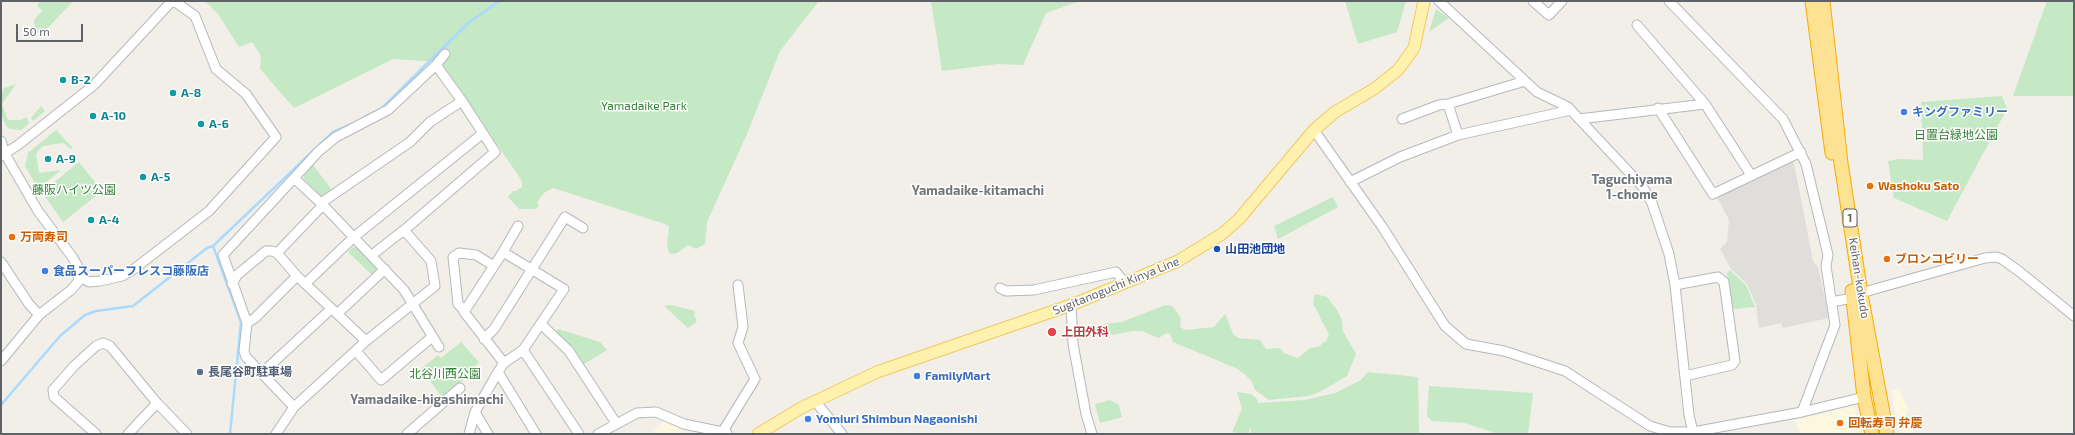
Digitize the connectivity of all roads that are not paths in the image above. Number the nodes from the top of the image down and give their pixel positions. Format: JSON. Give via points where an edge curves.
{"nodes":[{"id":1,"x":173,"y":1,"type":"edge"},
{"id":2,"x":1424,"y":1,"type":"edge"},
{"id":3,"x":1439,"y":1,"type":"edge"},
{"id":4,"x":1533,"y":1,"type":"edge"},
{"id":5,"x":1562,"y":1,"type":"edge"},
{"id":6,"x":1669,"y":1,"type":"edge"},
{"id":7,"x":1812,"y":1,"type":"edge"},
{"id":8,"x":1823,"y":1,"type":"edge"},
{"id":9,"x":1637,"y":25,"type":"dead end"},
{"id":10,"x":445,"y":54,"type":"dead end"},
{"id":11,"x":436,"y":65,"type":"junction"},
{"id":12,"x":1525,"y":81,"type":"junction"},
{"id":13,"x":462,"y":101,"type":"junction"},
{"id":14,"x":1448,"y":104,"type":"junction"},
{"id":15,"x":1705,"y":104,"type":"junction"},
{"id":16,"x":1658,"y":108,"type":"junction"},
{"id":17,"x":1571,"y":110,"type":"junction"},
{"id":18,"x":1578,"y":118,"type":"junction"},
{"id":19,"x":1402,"y":119,"type":"dead end"},
{"id":20,"x":1314,"y":130,"type":"junction"},
{"id":21,"x":482,"y":134,"type":"junction"},
{"id":22,"x":1458,"y":136,"type":"junction"},
{"id":23,"x":1,"y":141,"type":"edge"},
{"id":24,"x":1800,"y":152,"type":"junction"},
{"id":25,"x":3,"y":155,"type":"edge"},
{"id":26,"x":1751,"y":175,"type":"junction"},
{"id":27,"x":294,"y":178,"type":"junction"},
{"id":28,"x":1350,"y":182,"type":"junction"},
{"id":29,"x":322,"y":204,"type":"junction"},
{"id":30,"x":518,"y":226,"type":"dead end"},
{"id":31,"x":583,"y":228,"type":"dead end"},
{"id":32,"x":404,"y":230,"type":"junction"},
{"id":33,"x":354,"y":238,"type":"junction"},
{"id":34,"x":503,"y":252,"type":"junction"},
{"id":35,"x":277,"y":253,"type":"junction"},
{"id":36,"x":372,"y":255,"type":"junction"},
{"id":37,"x":1,"y":262,"type":"edge"},
{"id":38,"x":494,"y":266,"type":"junction"},
{"id":39,"x":385,"y":269,"type":"junction"},
{"id":40,"x":531,"y":269,"type":"junction"},
{"id":41,"x":79,"y":276,"type":"junction"},
{"id":42,"x":297,"y":276,"type":"junction"},
{"id":43,"x":1124,"y":282,"type":"junction"},
{"id":44,"x":232,"y":284,"type":"junction"},
{"id":45,"x":305,"y":284,"type":"junction"},
{"id":46,"x":1675,"y":284,"type":"junction"},
{"id":47,"x":738,"y":285,"type":"dead end"},
{"id":48,"x":1000,"y":288,"type":"dead end"},
{"id":49,"x":1857,"y":296,"type":"junction"},
{"id":50,"x":1831,"y":302,"type":"junction"},
{"id":51,"x":411,"y":304,"type":"junction"},
{"id":52,"x":1071,"y":305,"type":"junction"},
{"id":53,"x":334,"y":311,"type":"junction"},
{"id":54,"x":465,"y":311,"type":"junction"},
{"id":55,"x":39,"y":316,"type":"junction"},
{"id":56,"x":2074,"y":316,"type":"edge"},
{"id":57,"x":247,"y":323,"type":"junction"},
{"id":58,"x":541,"y":324,"type":"junction"},
{"id":59,"x":432,"y":337,"type":"junction"},
{"id":60,"x":484,"y":339,"type":"junction"},
{"id":61,"x":366,"y":341,"type":"junction"},
{"id":62,"x":439,"y":347,"type":"dead end"},
{"id":63,"x":523,"y":350,"type":"junction"},
{"id":64,"x":356,"y":351,"type":"junction"},
{"id":65,"x":1,"y":361,"type":"edge"},
{"id":66,"x":504,"y":363,"type":"junction"},
{"id":67,"x":498,"y":372,"type":"junction"},
{"id":68,"x":262,"y":373,"type":"junction"},
{"id":69,"x":1685,"y":376,"type":"junction"},
{"id":70,"x":460,"y":388,"type":"dead end"},
{"id":71,"x":1864,"y":397,"type":"junction"},
{"id":72,"x":815,"y":401,"type":"junction"},
{"id":73,"x":157,"y":403,"type":"junction"},
{"id":74,"x":294,"y":407,"type":"junction"},
{"id":75,"x":475,"y":412,"type":"junction"},
{"id":76,"x":1802,"y":412,"type":"junction"},
{"id":77,"x":616,"y":423,"type":"junction"},
{"id":78,"x":1693,"y":432,"type":"junction"},
{"id":79,"x":726,"y":433,"type":"edge"},
{"id":80,"x":96,"y":434,"type":"edge"},
{"id":81,"x":128,"y":434,"type":"edge"},
{"id":82,"x":187,"y":434,"type":"edge"},
{"id":83,"x":276,"y":434,"type":"edge"},
{"id":84,"x":407,"y":434,"type":"edge"},
{"id":85,"x":469,"y":434,"type":"edge"},
{"id":86,"x":488,"y":434,"type":"edge"},
{"id":87,"x":536,"y":434,"type":"edge"},
{"id":88,"x":580,"y":434,"type":"edge"},
{"id":89,"x":598,"y":434,"type":"edge"},
{"id":90,"x":758,"y":434,"type":"edge"},
{"id":91,"x":842,"y":434,"type":"edge"},
{"id":92,"x":1092,"y":434,"type":"edge"},
{"id":93,"x":1872,"y":434,"type":"edge"},
{"id":94,"x":1887,"y":434,"type":"edge"}],
"edges":[{"from":1,"to":25,"type":"street","via":[[94,85]]},
{"from":1,"to":41,"type":"street","via":[[195,16],[216,69],[246,94],[276,137],[209,211],[134,269],[122,276],[100,281],[89,282]]},
{"from":2,"to":20,"type":"main road","name":"Sugitanoguchi Kinya Line","via":[[1414,48],[1398,70],[1374,89],[1335,112]]},
{"from":3,"to":12,"type":"street"},
{"from":4,"to":5,"type":"street","via":[[1549,16]]},
{"from":6,"to":24,"type":"street","via":[[1783,119]]},
{"from":7,"to":49,"type":"highway","name":"Keihan-kokudo","number":"1","via":[[1829,135]]},
{"from":8,"to":49,"type":"highway","name":"Keihan-kokudo","number":"1"},
{"from":9,"to":15,"type":"street"},
{"from":10,"to":11,"type":"street"},
{"from":11,"to":13,"type":"street"},
{"from":11,"to":27,"type":"street","via":[[388,110],[336,137]]},
{"from":12,"to":14,"type":"street"},
{"from":12,"to":17,"type":"street","via":[[1536,92]]},
{"from":13,"to":21,"type":"street"},
{"from":13,"to":29,"type":"street","via":[[430,122],[410,142]]},
{"from":14,"to":19,"type":"street"},
{"from":14,"to":22,"type":"street"},
{"from":15,"to":16,"type":"street"},
{"from":15,"to":26,"type":"street"},
{"from":16,"to":18,"type":"street"},
{"from":16,"to":26,"type":"street","via":[[1713,194]]},
{"from":17,"to":18,"type":"street"},
{"from":17,"to":22,"type":"street"},
{"from":18,"to":46,"type":"street","via":[[1642,186],[1652,203],[1669,254]]},
{"from":20,"to":28,"type":"street"},
{"from":20,"to":43,"type":"main road","name":"Sugitanoguchi Kinya Line","via":[[1239,219],[1222,234],[1178,261]]},
{"from":21,"to":32,"type":"street","via":[[495,152]]},
{"from":21,"to":33,"type":"street"},
{"from":22,"to":28,"type":"street","via":[[1400,157]]},
{"from":23,"to":25,"type":"street"},
{"from":24,"to":26,"type":"street"},
{"from":24,"to":50,"type":"street","via":[[1806,164],[1828,255],[1826,266]]},
{"from":25,"to":41,"type":"street","via":[[38,211],[73,258]]},
{"from":27,"to":29,"type":"street"},
{"from":27,"to":44,"type":"street","via":[[223,254]]},
{"from":28,"to":78,"type":"street","via":[[1383,228],[1445,326],[1466,344],[1504,352],[1565,371],[1650,426],[1670,432]]},
{"from":29,"to":33,"type":"street"},
{"from":29,"to":35,"type":"street"},
{"from":30,"to":34,"type":"street"},
{"from":31,"to":40,"type":"street","via":[[565,217]]},
{"from":32,"to":36,"type":"street"},
{"from":32,"to":51,"type":"street","via":[[431,261],[435,286]]},
{"from":33,"to":36,"type":"street"},
{"from":33,"to":45,"type":"street"},
{"from":34,"to":38,"type":"street"},
{"from":34,"to":40,"type":"street"},
{"from":35,"to":42,"type":"street"},
{"from":35,"to":44,"type":"street","via":[[266,252],[237,275]]},
{"from":36,"to":39,"type":"street"},
{"from":37,"to":55,"type":"street","via":[[28,304]]},
{"from":38,"to":54,"type":"street"},
{"from":38,"to":54,"type":"street","via":[[476,255],[459,253],[453,257],[458,304]]},
{"from":39,"to":51,"type":"street","via":[[404,290]]},
{"from":39,"to":53,"type":"street"},
{"from":40,"to":58,"type":"street","via":[[564,289]]},
{"from":40,"to":60,"type":"street","via":[[494,329]]},
{"from":41,"to":55,"type":"street","via":[[78,282],[71,290]]},
{"from":42,"to":45,"type":"street"},
{"from":42,"to":57,"type":"street"},
{"from":43,"to":48,"type":"street","via":[[1116,272],[1034,290],[1006,291]]},
{"from":43,"to":52,"type":"main road","name":"Sugitanoguchi Kinya Line"},
{"from":44,"to":57,"type":"street"},
{"from":45,"to":53,"type":"street"},
{"from":46,"to":69,"type":"street"},
{"from":46,"to":69,"type":"street","via":[[1718,277],[1724,282],[1735,361],[1732,366]]},
{"from":47,"to":79,"type":"street","via":[[743,327],[738,343],[755,379]]},
{"from":49,"to":50,"type":"street"},
{"from":49,"to":56,"type":"street","via":[[1985,258],[1996,258],[2002,259],[2020,272]]},
{"from":49,"to":71,"type":"highway","name":"Keihan-kokudo","number":"1"},
{"from":49,"to":94,"type":"highway","name":"Keihan-kokudo","number":"1"},
{"from":50,"to":76,"type":"street","via":[[1835,325]]},
{"from":51,"to":59,"type":"street"},
{"from":51,"to":61,"type":"street"},
{"from":52,"to":72,"type":"main road","name":"Sugitanoguchi Kinya Line","via":[[877,372]]},
{"from":52,"to":92,"type":"street","via":[[1073,344]]},
{"from":53,"to":61,"type":"street"},
{"from":53,"to":68,"type":"street"},
{"from":54,"to":60,"type":"street"},
{"from":55,"to":65,"type":"street"},
{"from":57,"to":68,"type":"street","via":[[244,351]]},
{"from":58,"to":63,"type":"street"},
{"from":58,"to":77,"type":"street","via":[[569,352]]},
{"from":59,"to":62,"type":"street"},
{"from":59,"to":64,"type":"street","via":[[381,380]]},
{"from":60,"to":66,"type":"street"},
{"from":61,"to":64,"type":"street"},
{"from":63,"to":66,"type":"street"},
{"from":63,"to":88,"type":"street"},
{"from":64,"to":74,"type":"street"},
{"from":66,"to":67,"type":"street"},
{"from":67,"to":75,"type":"street"},
{"from":67,"to":87,"type":"street"},
{"from":68,"to":74,"type":"street"},
{"from":69,"to":78,"type":"street"},
{"from":70,"to":84,"type":"street"},
{"from":71,"to":76,"type":"street"},
{"from":71,"to":93,"type":"highway","name":"Keihan-kokudo","number":"1"},
{"from":72,"to":90,"type":"main road","name":"Sugitanoguchi Kinya Line"},
{"from":72,"to":91,"type":"street"},
{"from":73,"to":80,"type":"street","via":[[110,346],[103,343],[96,346],[53,390],[54,397]]},
{"from":73,"to":81,"type":"street"},
{"from":73,"to":82,"type":"street"},
{"from":74,"to":83,"type":"street"},
{"from":75,"to":85,"type":"street"},
{"from":75,"to":86,"type":"street"},
{"from":76,"to":78,"type":"street"},
{"from":77,"to":79,"type":"street","via":[[637,413],[656,412],[684,424]]},
{"from":77,"to":89,"type":"street"}]}
